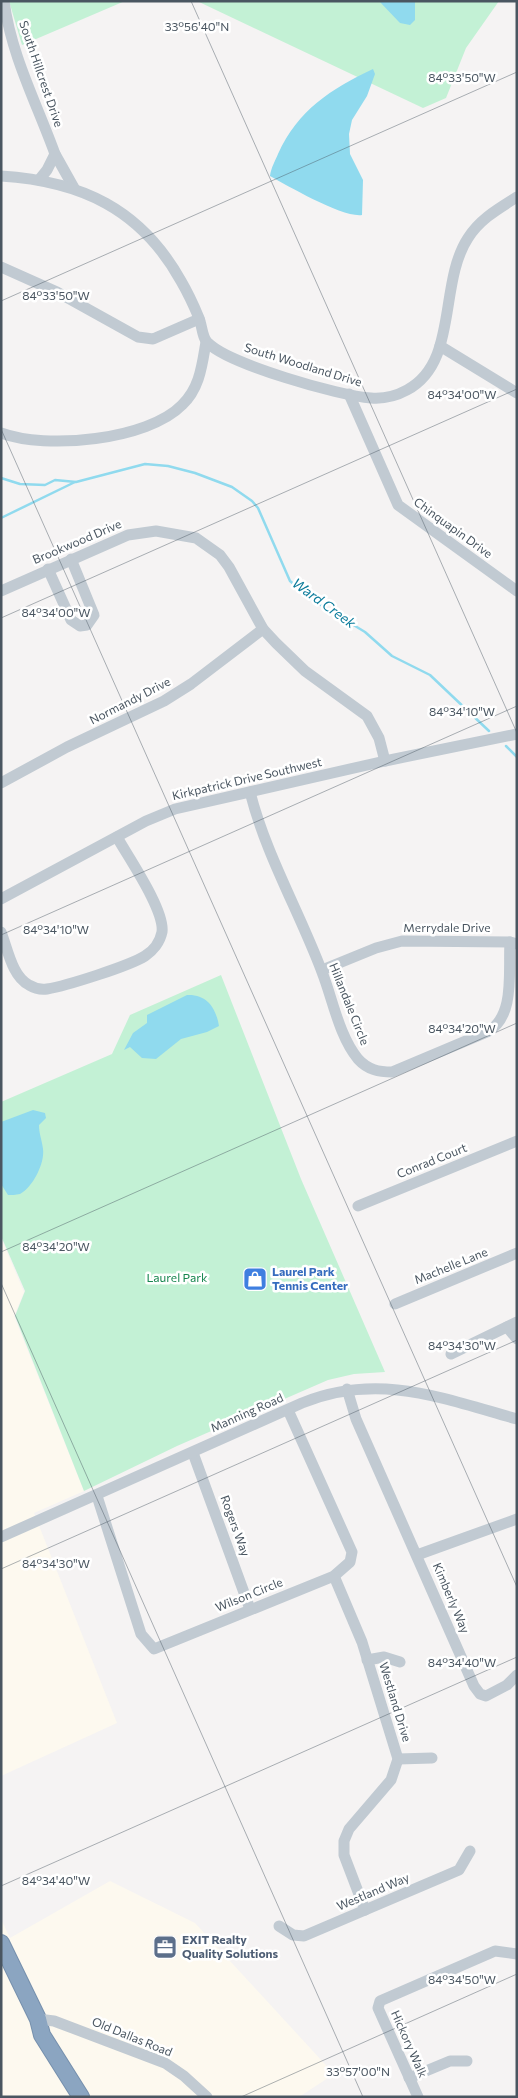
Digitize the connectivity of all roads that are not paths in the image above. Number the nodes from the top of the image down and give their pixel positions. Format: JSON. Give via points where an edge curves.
{"nodes":[{"id":1,"x":4,"y":1,"type":"edge"},
{"id":2,"x":55,"y":154,"type":"junction"},
{"id":3,"x":1,"y":176,"type":"edge"},
{"id":4,"x":40,"y":180,"type":"junction"},
{"id":5,"x":74,"y":188,"type":"junction"},
{"id":6,"x":517,"y":197,"type":"edge"},
{"id":7,"x":1,"y":267,"type":"edge"},
{"id":8,"x":199,"y":319,"type":"junction"},
{"id":9,"x":206,"y":342,"type":"junction"},
{"id":10,"x":440,"y":346,"type":"junction"},
{"id":11,"x":517,"y":393,"type":"edge"},
{"id":12,"x":348,"y":394,"type":"junction"},
{"id":13,"x":1,"y":433,"type":"edge"},
{"id":14,"x":71,"y":559,"type":"junction"},
{"id":15,"x":48,"y":569,"type":"junction"},
{"id":16,"x":1,"y":591,"type":"edge"},
{"id":17,"x":517,"y":591,"type":"edge"},
{"id":18,"x":263,"y":629,"type":"junction"},
{"id":19,"x":517,"y":734,"type":"edge"},
{"id":20,"x":384,"y":761,"type":"junction"},
{"id":21,"x":1,"y":783,"type":"edge"},
{"id":22,"x":250,"y":792,"type":"junction"},
{"id":23,"x":116,"y":837,"type":"junction"},
{"id":24,"x":1,"y":899,"type":"edge"},
{"id":25,"x":1,"y":932,"type":"edge"},
{"id":26,"x":513,"y":943,"type":"edge"},
{"id":27,"x":322,"y":970,"type":"junction"},
{"id":28,"x":517,"y":1141,"type":"edge"},
{"id":29,"x":358,"y":1206,"type":"dead end"},
{"id":30,"x":517,"y":1253,"type":"edge"},
{"id":31,"x":395,"y":1304,"type":"dead end"},
{"id":32,"x":512,"y":1325,"type":"edge"},
{"id":33,"x":517,"y":1338,"type":"edge"},
{"id":34,"x":451,"y":1354,"type":"dead end"},
{"id":35,"x":347,"y":1389,"type":"junction"},
{"id":36,"x":288,"y":1410,"type":"junction"},
{"id":37,"x":517,"y":1419,"type":"edge"},
{"id":38,"x":193,"y":1453,"type":"junction"},
{"id":39,"x":97,"y":1496,"type":"junction"},
{"id":40,"x":517,"y":1518,"type":"edge"},
{"id":41,"x":1,"y":1537,"type":"edge"},
{"id":42,"x":417,"y":1555,"type":"junction"},
{"id":43,"x":334,"y":1576,"type":"junction"},
{"id":44,"x":250,"y":1609,"type":"junction"},
{"id":45,"x":367,"y":1660,"type":"junction"},
{"id":46,"x":400,"y":1662,"type":"dead end"},
{"id":47,"x":517,"y":1675,"type":"edge"},
{"id":48,"x":432,"y":1758,"type":"dead end"},
{"id":49,"x":398,"y":1759,"type":"junction"},
{"id":50,"x":470,"y":1852,"type":"dead end"},
{"id":51,"x":365,"y":1910,"type":"junction"},
{"id":52,"x":279,"y":1926,"type":"dead end"},
{"id":53,"x":1,"y":1943,"type":"edge"},
{"id":54,"x":517,"y":1954,"type":"edge"},
{"id":55,"x":1,"y":1968,"type":"edge"},
{"id":56,"x":20,"y":1982,"type":"junction"},
{"id":57,"x":38,"y":2019,"type":"junction"},
{"id":58,"x":467,"y":2061,"type":"dead end"},
{"id":59,"x":409,"y":2078,"type":"junction"},
{"id":60,"x":81,"y":2097,"type":"edge"},
{"id":61,"x":92,"y":2097,"type":"edge"},
{"id":62,"x":208,"y":2097,"type":"edge"},
{"id":63,"x":418,"y":2097,"type":"edge"}],
"edges":[{"from":1,"to":2,"type":"street","name":"South Hillcrest Drive","via":[[20,63]]},
{"from":2,"to":4,"type":"street"},
{"from":2,"to":5,"type":"street","name":"South Hillcrest Drive"},
{"from":3,"to":4,"type":"street"},
{"from":4,"to":5,"type":"street"},
{"from":5,"to":8,"type":"street","via":[[107,203],[146,234],[171,264]]},
{"from":6,"to":10,"type":"street","name":"South Woodland Drive","via":[[477,226],[458,256]]},
{"from":7,"to":8,"type":"street","via":[[57,292],[138,337],[153,339]]},
{"from":8,"to":9,"type":"street"},
{"from":9,"to":12,"type":"street","name":"South Woodland Drive","via":[[249,366]]},
{"from":9,"to":13,"type":"street","via":[[201,370],[191,395],[170,415],[152,425],[124,433],[42,443]]},
{"from":10,"to":11,"type":"street"},
{"from":10,"to":12,"type":"street","name":"South Woodland Drive","via":[[430,369],[406,391],[377,399]]},
{"from":12,"to":17,"type":"street","name":"Chinquapin Drive","via":[[398,505]]},
{"from":14,"to":15,"type":"street","name":"Brookwood Drive"},
{"from":14,"to":15,"type":"street","via":[[94,614],[87,625],[80,626],[71,620]]},
{"from":14,"to":18,"type":"street","name":"Brookwood Drive","via":[[128,535],[156,531],[196,538],[220,555],[229,567]]},
{"from":15,"to":16,"type":"street","name":"Brookwood Drive"},
{"from":18,"to":20,"type":"street","name":"Brookwood Drive","via":[[305,671],[367,716],[379,738]]},
{"from":18,"to":21,"type":"street","name":"Normandy Drive","via":[[185,688]]},
{"from":19,"to":20,"type":"street","name":"Kirkpatrick Drive Southwest"},
{"from":20,"to":22,"type":"street","name":"Kirkpatrick Drive Southwest"},
{"from":22,"to":23,"type":"street","name":"Kirkpatrick Drive Southwest","via":[[175,810]]},
{"from":22,"to":27,"type":"street","name":"Hillandale Circle","via":[[264,836]]},
{"from":23,"to":24,"type":"street","name":"Kirkpatrick Drive Southwest"},
{"from":23,"to":25,"type":"street","via":[[160,912],[162,932],[152,950],[134,961],[78,980],[37,989],[22,981],[16,972]]},
{"from":26,"to":27,"type":"street","name":"Merrydale Drive","via":[[402,941]]},
{"from":26,"to":27,"type":"street","name":"Hillandale Circle","via":[[507,1007],[498,1025],[392,1072],[371,1069],[357,1058],[345,1037]]},
{"from":28,"to":29,"type":"street","name":"Conrad Court"},
{"from":30,"to":31,"type":"street","name":"Machelle Lane"},
{"from":32,"to":33,"type":"street"},
{"from":32,"to":34,"type":"street"},
{"from":35,"to":36,"type":"street","name":"Manning Road"},
{"from":35,"to":37,"type":"street","name":"Manning Road","via":[[406,1390]]},
{"from":35,"to":42,"type":"street","via":[[356,1419]]},
{"from":36,"to":38,"type":"street","name":"Manning Road"},
{"from":36,"to":43,"type":"street","name":"Wilson Circle","via":[[352,1552],[350,1562]]},
{"from":38,"to":39,"type":"street","name":"Manning Road"},
{"from":38,"to":44,"type":"street","name":"Rogers Way"},
{"from":39,"to":41,"type":"street","name":"Manning Road"},
{"from":39,"to":44,"type":"street","name":"Wilson Circle","via":[[140,1634],[154,1649]]},
{"from":40,"to":42,"type":"street"},
{"from":42,"to":47,"type":"street","name":"Kimberly Way","via":[[480,1694],[486,1696],[495,1692]]},
{"from":43,"to":44,"type":"street","name":"Wilson Circle"},
{"from":43,"to":45,"type":"street","name":"Westland Drive"},
{"from":45,"to":46,"type":"street","via":[[384,1657]]},
{"from":45,"to":49,"type":"street","name":"Westland Drive"},
{"from":48,"to":49,"type":"street"},
{"from":49,"to":51,"type":"street","name":"Westland Drive","via":[[391,1780],[349,1829],[344,1842],[344,1855]]},
{"from":50,"to":51,"type":"street","name":"Westland Way","via":[[459,1870]]},
{"from":51,"to":52,"type":"street","name":"Westland Way","via":[[304,1936],[293,1935]]},
{"from":53,"to":56,"type":"highway"},
{"from":54,"to":59,"type":"street","name":"Hickory Walk","via":[[495,1951],[380,2001],[378,2008]]},
{"from":55,"to":56,"type":"highway"},
{"from":56,"to":57,"type":"highway"},
{"from":57,"to":60,"type":"highway","via":[[42,2035]]},
{"from":57,"to":61,"type":"highway","via":[[51,2031]]},
{"from":57,"to":62,"type":"street","name":"Old Dallas Road","via":[[54,2021],[165,2063]]},
{"from":58,"to":59,"type":"street","via":[[450,2061]]},
{"from":59,"to":63,"type":"street","name":"Hickory Walk"}]}
